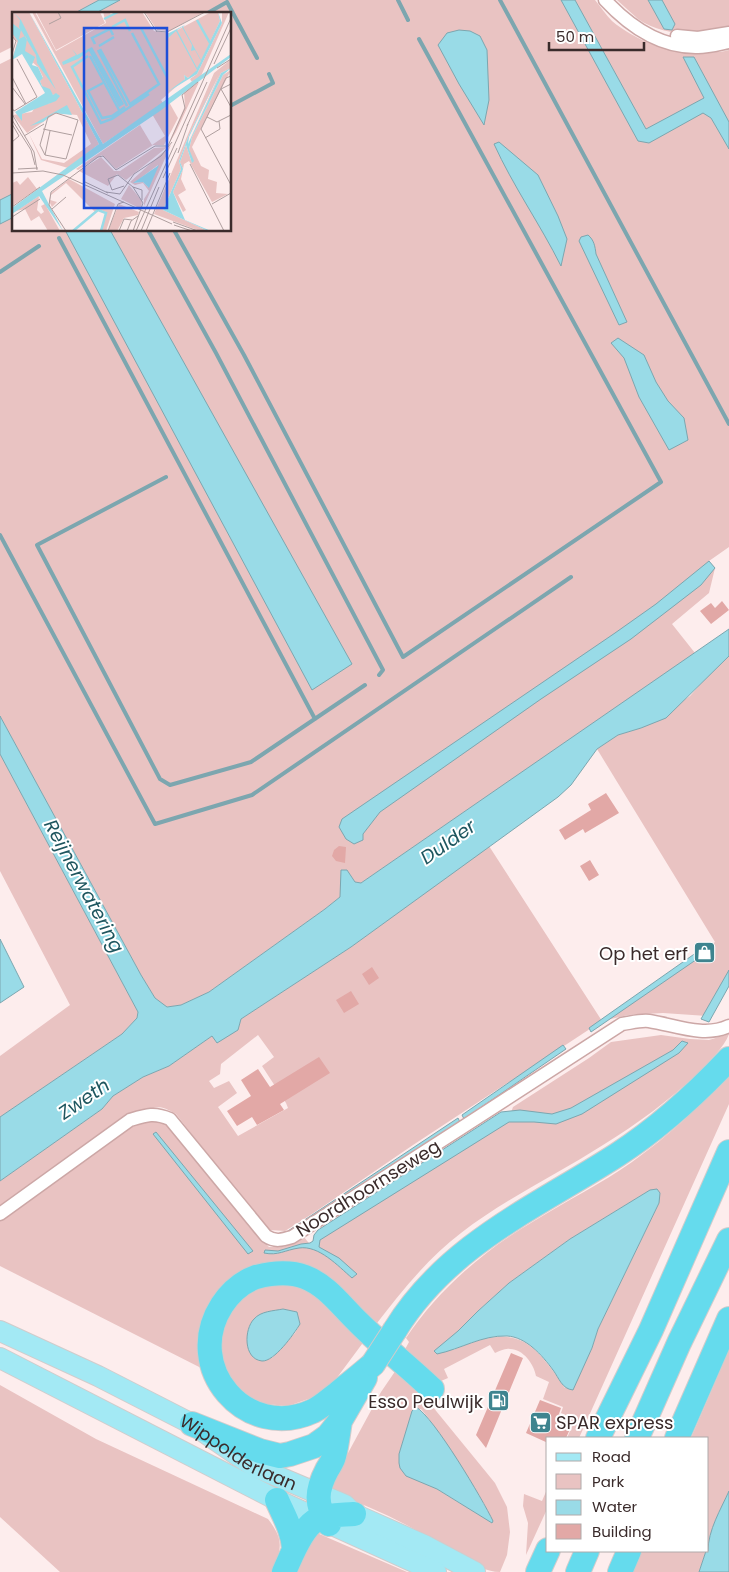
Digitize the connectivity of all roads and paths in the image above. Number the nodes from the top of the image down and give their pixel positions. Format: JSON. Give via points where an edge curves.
{"nodes":[{"id":1,"x":605,"y":0,"type":"edge"},
{"id":2,"x":634,"y":26,"type":"junction"},
{"id":3,"x":729,"y":33,"type":"edge"},
{"id":4,"x":729,"y":42,"type":"edge"},
{"id":5,"x":729,"y":1026,"type":"edge"},
{"id":6,"x":729,"y":1058,"type":"edge"},
{"id":7,"x":729,"y":1152,"type":"edge"},
{"id":8,"x":0,"y":1214,"type":"edge"},
{"id":9,"x":729,"y":1240,"type":"edge"},
{"id":10,"x":729,"y":1318,"type":"edge"},
{"id":11,"x":0,"y":1331,"type":"edge"},
{"id":12,"x":0,"y":1358,"type":"edge"},
{"id":13,"x":373,"y":1364,"type":"junction"},
{"id":14,"x":432,"y":1389,"type":"dead end"},
{"id":15,"x":340,"y":1421,"type":"junction"},
{"id":16,"x":192,"y":1424,"type":"junction"},
{"id":17,"x":598,"y":1437,"type":"edge"},
{"id":18,"x":637,"y":1437,"type":"edge"},
{"id":19,"x":677,"y":1437,"type":"edge"},
{"id":20,"x":318,"y":1494,"type":"junction"},
{"id":21,"x":277,"y":1500,"type":"junction"},
{"id":22,"x":354,"y":1514,"type":"junction"},
{"id":23,"x":323,"y":1520,"type":"junction"},
{"id":24,"x":294,"y":1549,"type":"junction"},
{"id":25,"x":547,"y":1552,"type":"edge"},
{"id":26,"x":587,"y":1552,"type":"edge"},
{"id":27,"x":629,"y":1552,"type":"edge"},
{"id":28,"x":284,"y":1572,"type":"edge"},
{"id":29,"x":436,"y":1572,"type":"edge"},
{"id":30,"x":475,"y":1572,"type":"edge"},
{"id":31,"x":538,"y":1572,"type":"edge"},
{"id":32,"x":578,"y":1572,"type":"edge"},
{"id":33,"x":620,"y":1572,"type":"edge"}],
"edges":[{"from":1,"to":2,"type":"street"},
{"from":2,"to":3,"type":"street","via":[[669,36],[698,38]]},
{"from":2,"to":4,"type":"street","via":[[667,44],[698,47]]},
{"from":5,"to":8,"type":"street","name":"Noordhoornseweg","via":[[709,1032],[646,1021],[622,1024],[292,1237],[280,1240],[266,1236],[170,1119],[160,1114],[130,1120]]},
{"from":6,"to":13,"type":"highway","bridge":true,"via":[[692,1096],[645,1136],[490,1232],[454,1261],[406,1314]]},
{"from":7,"to":17,"type":"highway","via":[[651,1330]]},
{"from":9,"to":18,"type":"highway"},
{"from":10,"to":19,"type":"highway"},
{"from":11,"to":16,"type":"main road","name":"Wippolderlaan"},
{"from":12,"to":21,"type":"main road","name":"Wippolderlaan"},
{"from":13,"to":14,"type":"highway","via":[[313,1411],[274,1418],[240,1406],[229,1396],[212,1364],[210,1332],[226,1299],[244,1283],[272,1274],[292,1273],[316,1282],[330,1292]]},
{"from":13,"to":15,"type":"highway"},
{"from":15,"to":16,"type":"highway","via":[[314,1446],[280,1456]]},
{"from":15,"to":20,"type":"highway","via":[[334,1457]]},
{"from":16,"to":20,"type":"main road","name":"Wippolderlaan","via":[[252,1466]]},
{"from":20,"to":22,"type":"main road","name":"Wippolderlaan","via":[[345,1505]]},
{"from":20,"to":23,"type":"highway"},
{"from":21,"to":23,"type":"main road","name":"Wippolderlaan"},
{"from":21,"to":24,"type":"highway","via":[[294,1540]]},
{"from":22,"to":23,"type":"highway"},
{"from":22,"to":30,"type":"main road","name":"Wippolderlaan"},
{"from":23,"to":24,"type":"highway","via":[[304,1532]]},
{"from":23,"to":29,"type":"main road","name":"Wippolderlaan"},
{"from":24,"to":28,"type":"highway"},
{"from":25,"to":31,"type":"highway"},
{"from":26,"to":32,"type":"highway"},
{"from":27,"to":33,"type":"highway"}]}
